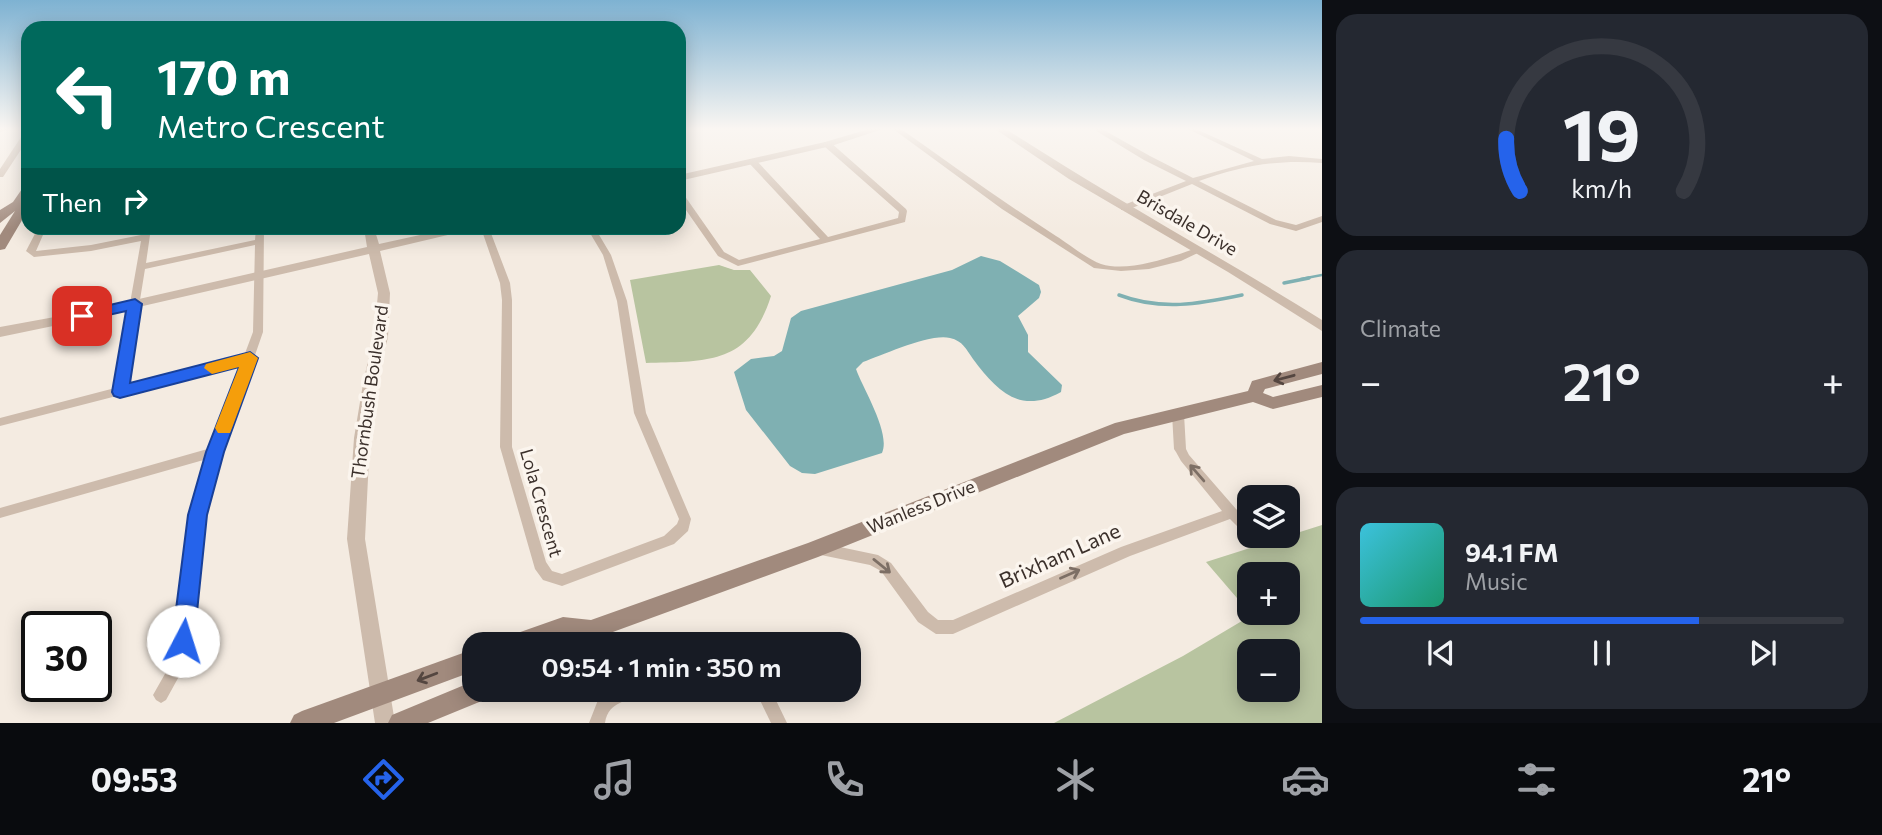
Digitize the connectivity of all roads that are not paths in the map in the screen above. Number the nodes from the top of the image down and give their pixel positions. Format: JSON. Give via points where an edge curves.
{"nodes":[{"id":1,"x":745,"y":163,"type":"edge"},
{"id":2,"x":754,"y":163,"type":"edge"},
{"id":3,"x":848,"y":163,"type":"edge"},
{"id":4,"x":948,"y":163,"type":"edge"},
{"id":5,"x":1051,"y":163,"type":"edge"},
{"id":6,"x":1159,"y":163,"type":"edge"},
{"id":7,"x":1259,"y":163,"type":"edge"},
{"id":8,"x":686,"y":176,"type":"edge"},
{"id":9,"x":1191,"y":180,"type":"junction"},
{"id":10,"x":21,"y":200,"type":"edge"},
{"id":11,"x":686,"y":204,"type":"edge"},
{"id":12,"x":18,"y":205,"type":"junction"},
{"id":13,"x":1124,"y":208,"type":"junction"},
{"id":14,"x":21,"y":209,"type":"edge"},
{"id":15,"x":21,"y":212,"type":"edge"},
{"id":16,"x":0,"y":219,"type":"edge"},
{"id":17,"x":1322,"y":219,"type":"edge"},
{"id":18,"x":38,"y":235,"type":"edge"},
{"id":19,"x":134,"y":235,"type":"edge"},
{"id":20,"x":146,"y":235,"type":"edge"},
{"id":21,"x":261,"y":235,"type":"edge"},
{"id":22,"x":370,"y":235,"type":"edge"},
{"id":23,"x":435,"y":235,"type":"edge"},
{"id":24,"x":488,"y":235,"type":"edge"},
{"id":25,"x":595,"y":235,"type":"edge"},
{"id":26,"x":261,"y":241,"type":"junction"},
{"id":27,"x":827,"y":241,"type":"junction"},
{"id":28,"x":0,"y":246,"type":"edge"},
{"id":29,"x":373,"y":249,"type":"junction"},
{"id":30,"x":1200,"y":250,"type":"junction"},
{"id":31,"x":141,"y":267,"type":"junction"},
{"id":32,"x":261,"y":275,"type":"junction"},
{"id":33,"x":135,"y":304,"type":"junction"},
{"id":34,"x":82,"y":316,"type":"junction"},
{"id":35,"x":1322,"y":326,"type":"edge"},
{"id":36,"x":0,"y":332,"type":"edge"},
{"id":37,"x":0,"y":341,"type":"edge"},
{"id":38,"x":250,"y":358,"type":"junction"},
{"id":39,"x":1322,"y":368,"type":"edge"},
{"id":40,"x":1322,"y":391,"type":"edge"},
{"id":41,"x":120,"y":392,"type":"junction"},
{"id":42,"x":1254,"y":396,"type":"junction"},
{"id":43,"x":1178,"y":414,"type":"junction"},
{"id":44,"x":0,"y":422,"type":"edge"},
{"id":45,"x":215,"y":452,"type":"junction"},
{"id":46,"x":0,"y":513,"type":"edge"},
{"id":47,"x":1232,"y":513,"type":"junction"},
{"id":48,"x":1237,"y":518,"type":"edge"},
{"id":49,"x":818,"y":548,"type":"junction"},
{"id":50,"x":549,"y":632,"type":"edge"},
{"id":51,"x":575,"y":632,"type":"edge"},
{"id":52,"x":600,"y":632,"type":"edge"},
{"id":53,"x":462,"y":665,"type":"edge"},
{"id":54,"x":160,"y":695,"type":"dead end"},
{"id":55,"x":381,"y":695,"type":"junction"},
{"id":56,"x":462,"y":698,"type":"edge"},
{"id":57,"x":606,"y":702,"type":"edge"},
{"id":58,"x":769,"y":702,"type":"edge"},
{"id":59,"x":302,"y":723,"type":"edge"},
{"id":60,"x":385,"y":723,"type":"edge"},
{"id":61,"x":400,"y":723,"type":"edge"},
{"id":62,"x":597,"y":723,"type":"edge"},
{"id":63,"x":779,"y":723,"type":"edge"}],
"edges":[{"from":1,"to":8,"type":"street"},
{"from":2,"to":27,"type":"street"},
{"from":3,"to":27,"type":"street","via":[[904,216],[896,223]]},
{"from":4,"to":30,"type":"street","via":[[1005,207],[1097,266],[1114,269],[1170,262]]},
{"from":5,"to":13,"type":"street","name":"Brisdale Drive"},
{"from":6,"to":9,"type":"street"},
{"from":7,"to":9,"type":"street"},
{"from":9,"to":13,"type":"street"},
{"from":9,"to":17,"type":"street","via":[[1280,225],[1296,228]]},
{"from":10,"to":12,"type":"main road"},
{"from":11,"to":27,"type":"street","via":[[722,254],[738,263]]},
{"from":12,"to":14,"type":"main road"},
{"from":12,"to":16,"type":"main road"},
{"from":13,"to":30,"type":"street","name":"Brisdale Drive"},
{"from":15,"to":28,"type":"main road"},
{"from":18,"to":19,"type":"street","via":[[30,251],[34,254],[80,249]]},
{"from":20,"to":31,"type":"street"},
{"from":21,"to":26,"type":"street"},
{"from":22,"to":29,"type":"street","name":"Thornbush Boulevard"},
{"from":23,"to":29,"type":"street"},
{"from":24,"to":25,"type":"street","name":"Lola Crescent","via":[[507,300],[506,447],[540,565],[548,576],[562,580],[669,540],[685,519],[640,413],[622,301]]},
{"from":26,"to":31,"type":"street"},
{"from":26,"to":32,"type":"street"},
{"from":29,"to":32,"type":"street"},
{"from":29,"to":55,"type":"street","name":"Thornbush Boulevard","via":[[384,293],[381,337],[362,438],[356,540]]},
{"from":30,"to":35,"type":"street","name":"Brisdale Drive"},
{"from":31,"to":33,"type":"street"},
{"from":32,"to":33,"type":"street"},
{"from":32,"to":38,"type":"street","via":[[258,332]]},
{"from":33,"to":34,"type":"street"},
{"from":33,"to":41,"type":"street"},
{"from":34,"to":36,"type":"street"},
{"from":34,"to":37,"type":"street"},
{"from":38,"to":41,"type":"street"},
{"from":38,"to":45,"type":"street"},
{"from":39,"to":42,"type":"main road","name":"Wanless Drive","one_way":true,"via":[[1258,385]]},
{"from":40,"to":42,"type":"main road","name":"Wanless Drive","via":[[1273,403]]},
{"from":41,"to":44,"type":"street"},
{"from":42,"to":43,"type":"main road","name":"Wanless Drive"},
{"from":47,"to":43,"type":"street","one_way":true,"via":[[1180,449]]},
{"from":43,"to":49,"type":"main road","name":"Wanless Drive","via":[[1121,428]]},
{"from":45,"to":46,"type":"street"},
{"from":45,"to":54,"type":"street","via":[[197,515],[181,660]]},
{"from":47,"to":48,"type":"street"},
{"from":49,"to":47,"type":"street","name":"Brixham Lane","one_way":true,"via":[[873,559],[886,567],[923,617],[936,627],[953,627],[1122,551]]},
{"from":49,"to":52,"type":"main road","name":"Wanless Drive"},
{"from":50,"to":51,"type":"main road","name":"Wanless Drive","via":[[563,627]]},
{"from":53,"to":55,"type":"main road","one_way":true},
{"from":55,"to":59,"type":"main road"},
{"from":55,"to":60,"type":"street","name":"Thornbush Boulevard"},
{"from":56,"to":61,"type":"main road"},
{"from":57,"to":62,"type":"street"},
{"from":58,"to":63,"type":"street"}]}
